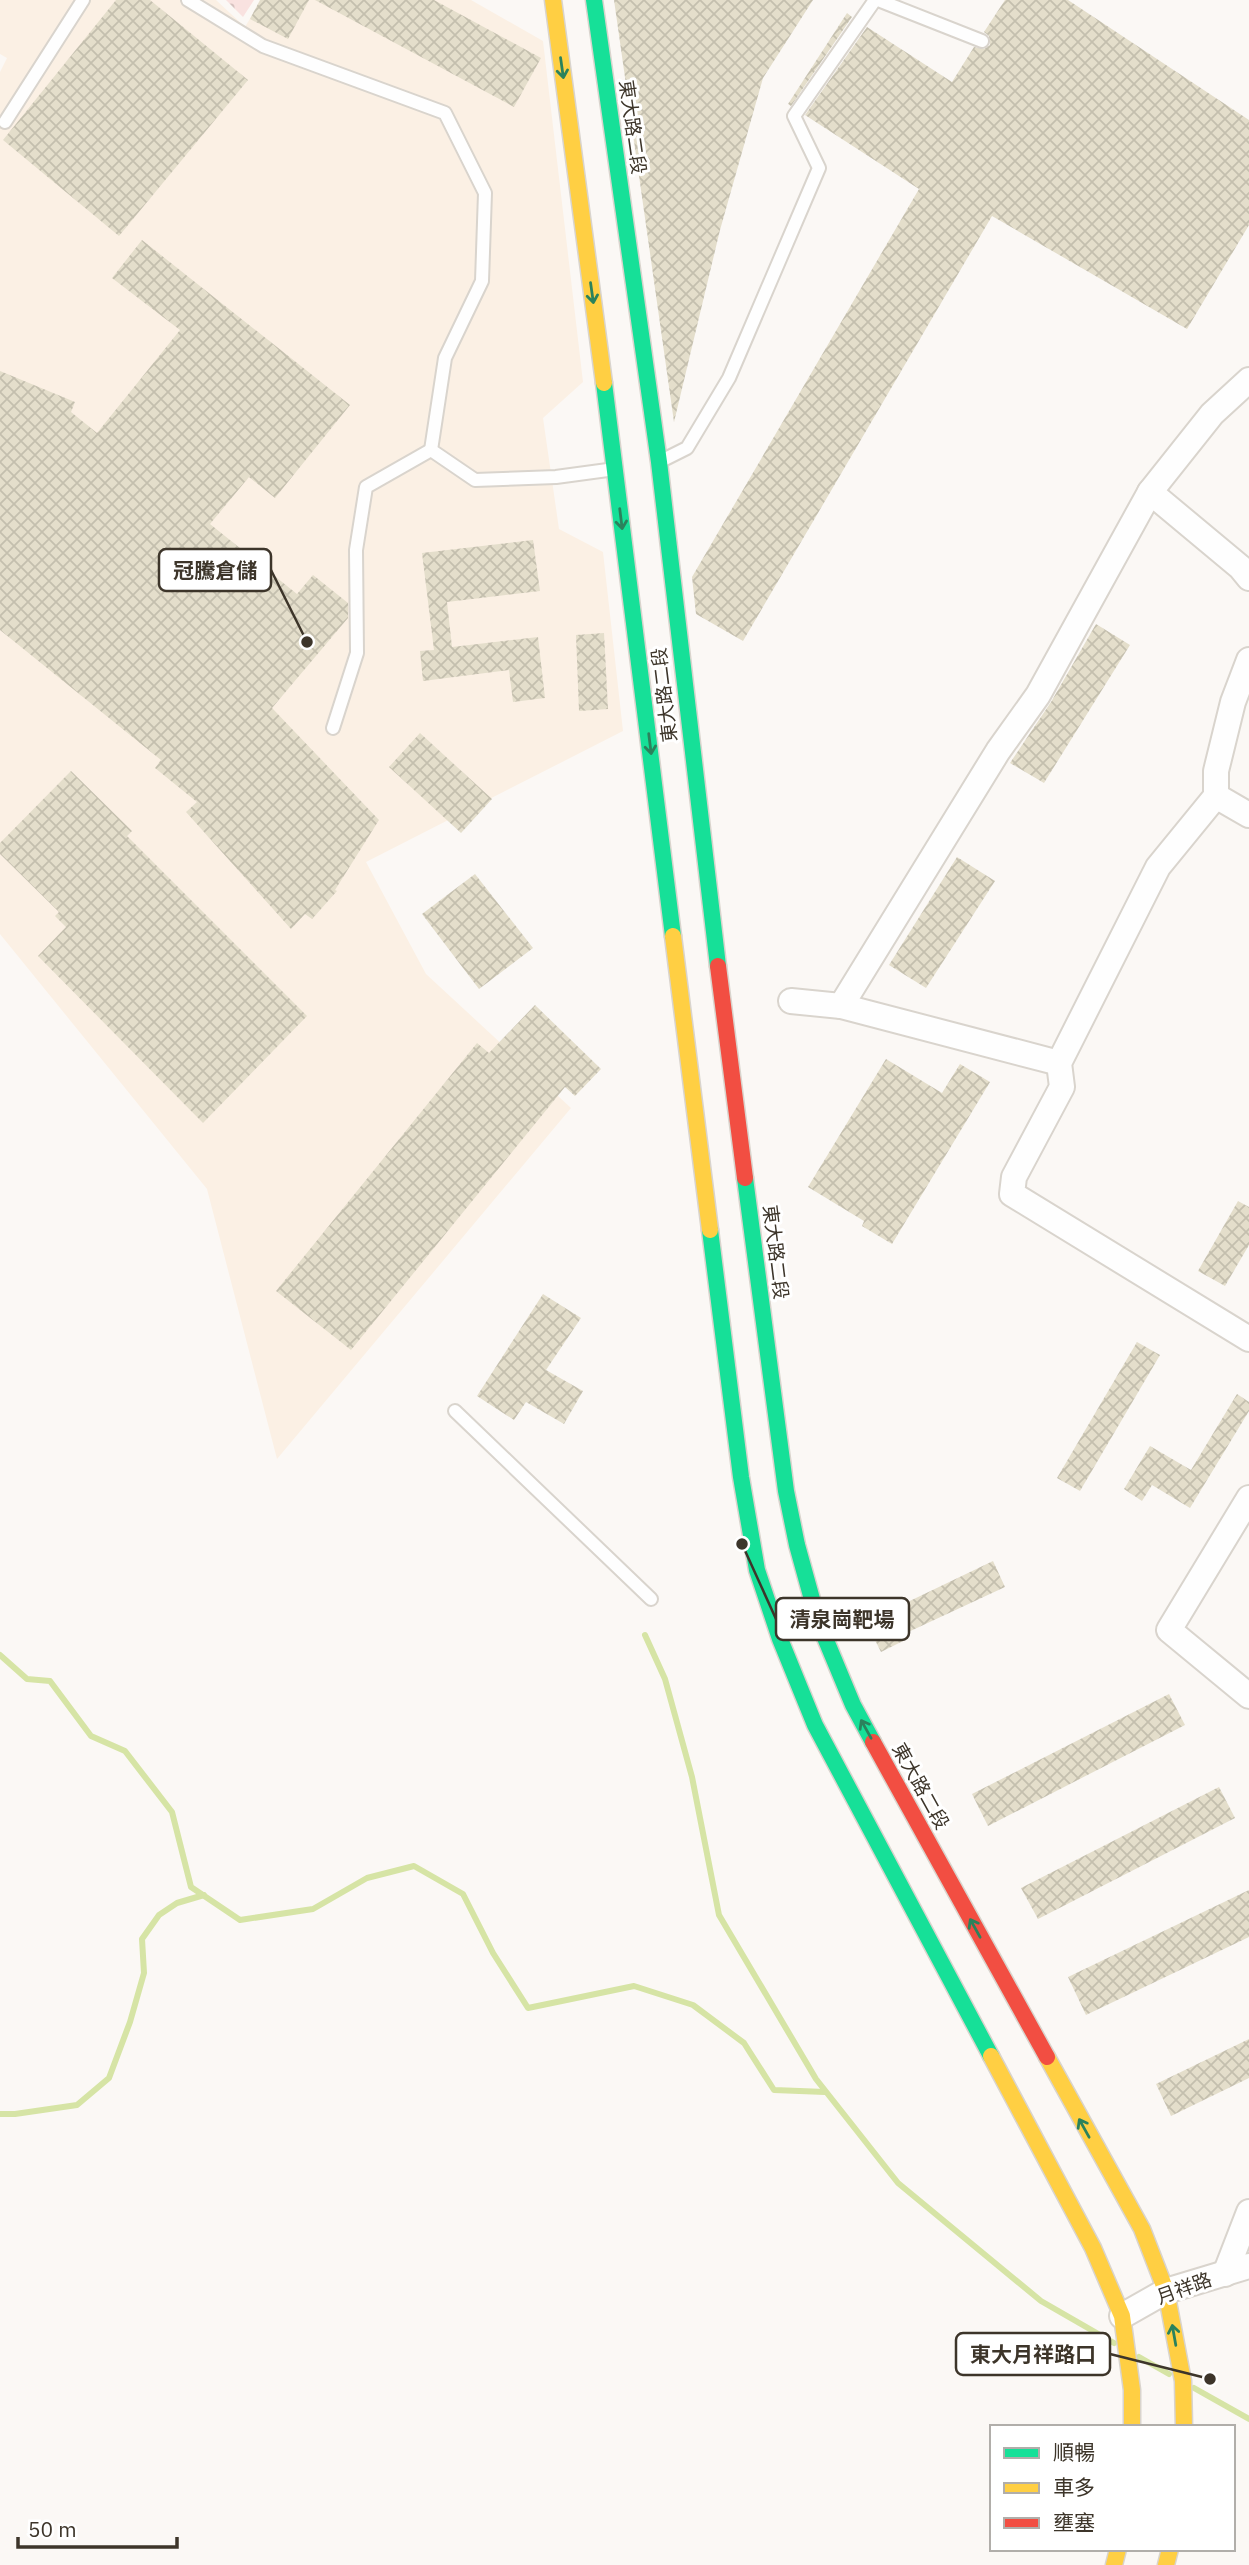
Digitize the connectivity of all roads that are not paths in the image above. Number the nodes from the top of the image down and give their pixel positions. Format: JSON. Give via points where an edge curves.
{"nodes":[{"id":1,"x":83,"y":0,"type":"edge"},
{"id":2,"x":188,"y":0,"type":"edge"},
{"id":3,"x":553,"y":0,"type":"edge"},
{"id":4,"x":594,"y":0,"type":"edge"},
{"id":5,"x":876,"y":0,"type":"edge"},
{"id":6,"x":982,"y":41,"type":"dead end"},
{"id":7,"x":5,"y":122,"type":"dead end"},
{"id":8,"x":1249,"y":380,"type":"edge"},
{"id":9,"x":431,"y":450,"type":"junction"},
{"id":10,"x":653,"y":463,"type":"junction"},
{"id":11,"x":620,"y":468,"type":"junction"},
{"id":12,"x":1150,"y":492,"type":"junction"},
{"id":13,"x":1249,"y":578,"type":"edge"},
{"id":14,"x":1249,"y":660,"type":"edge"},
{"id":15,"x":333,"y":728,"type":"dead end"},
{"id":16,"x":1216,"y":796,"type":"junction"},
{"id":17,"x":1249,"y":815,"type":"edge"},
{"id":18,"x":790,"y":1000,"type":"dead end"},
{"id":19,"x":841,"y":1006,"type":"junction"},
{"id":20,"x":1059,"y":1063,"type":"junction"},
{"id":21,"x":1249,"y":1339,"type":"edge"},
{"id":22,"x":455,"y":1411,"type":"dead end"},
{"id":23,"x":1249,"y":1498,"type":"edge"},
{"id":24,"x":651,"y":1599,"type":"dead end"},
{"id":25,"x":1249,"y":1696,"type":"edge"},
{"id":26,"x":1249,"y":2212,"type":"edge"},
{"id":27,"x":1249,"y":2266,"type":"edge"},
{"id":28,"x":1225,"y":2274,"type":"junction"},
{"id":29,"x":1166,"y":2291,"type":"junction"},
{"id":30,"x":1122,"y":2316,"type":"junction"},
{"id":31,"x":1132,"y":2425,"type":"edge"},
{"id":32,"x":1184,"y":2425,"type":"edge"}],
"edges":[{"from":1,"to":7,"type":"lane"},
{"from":2,"to":9,"type":"lane","via":[[264,46],[445,113],[485,193],[482,281],[445,358]]},
{"from":3,"to":11,"type":"street","name":"東大路二段","one_way":true},
{"from":4,"to":10,"type":"street","name":"東大路二段"},
{"from":5,"to":6,"type":"lane"},
{"from":5,"to":10,"type":"lane","via":[[794,116],[819,168],[729,378],[687,449]]},
{"from":8,"to":12,"type":"street","via":[[1212,414]]},
{"from":9,"to":11,"type":"lane","via":[[475,480],[556,477]]},
{"from":9,"to":15,"type":"lane","via":[[366,487],[356,550],[357,653]]},
{"from":29,"to":10,"type":"street","name":"東大路二段","one_way":true,"via":[[1142,2229],[853,1705],[818,1621],[786,1491]]},
{"from":11,"to":30,"type":"street","name":"東大路二段","one_way":true,"via":[[741,1477],[757,1570],[815,1725],[1093,2248]]},
{"from":12,"to":13,"type":"street"},
{"from":12,"to":19,"type":"street","via":[[1038,695],[998,751]]},
{"from":14,"to":16,"type":"street","via":[[1216,771]]},
{"from":16,"to":17,"type":"street"},
{"from":16,"to":20,"type":"street","via":[[1158,867]]},
{"from":18,"to":19,"type":"street"},
{"from":19,"to":20,"type":"street"},
{"from":20,"to":21,"type":"street","via":[[1062,1087],[1014,1177],[1012,1195]]},
{"from":22,"to":24,"type":"lane"},
{"from":23,"to":25,"type":"street","via":[[1169,1630]]},
{"from":26,"to":28,"type":"street"},
{"from":27,"to":28,"type":"street","name":"月祥路"},
{"from":28,"to":29,"type":"street","name":"月祥路"},
{"from":29,"to":30,"type":"street","name":"月祥路"},
{"from":32,"to":29,"type":"street","name":"東大路二段","one_way":true,"via":[[1183,2381]]},
{"from":30,"to":31,"type":"street","name":"東大路二段"}]}
